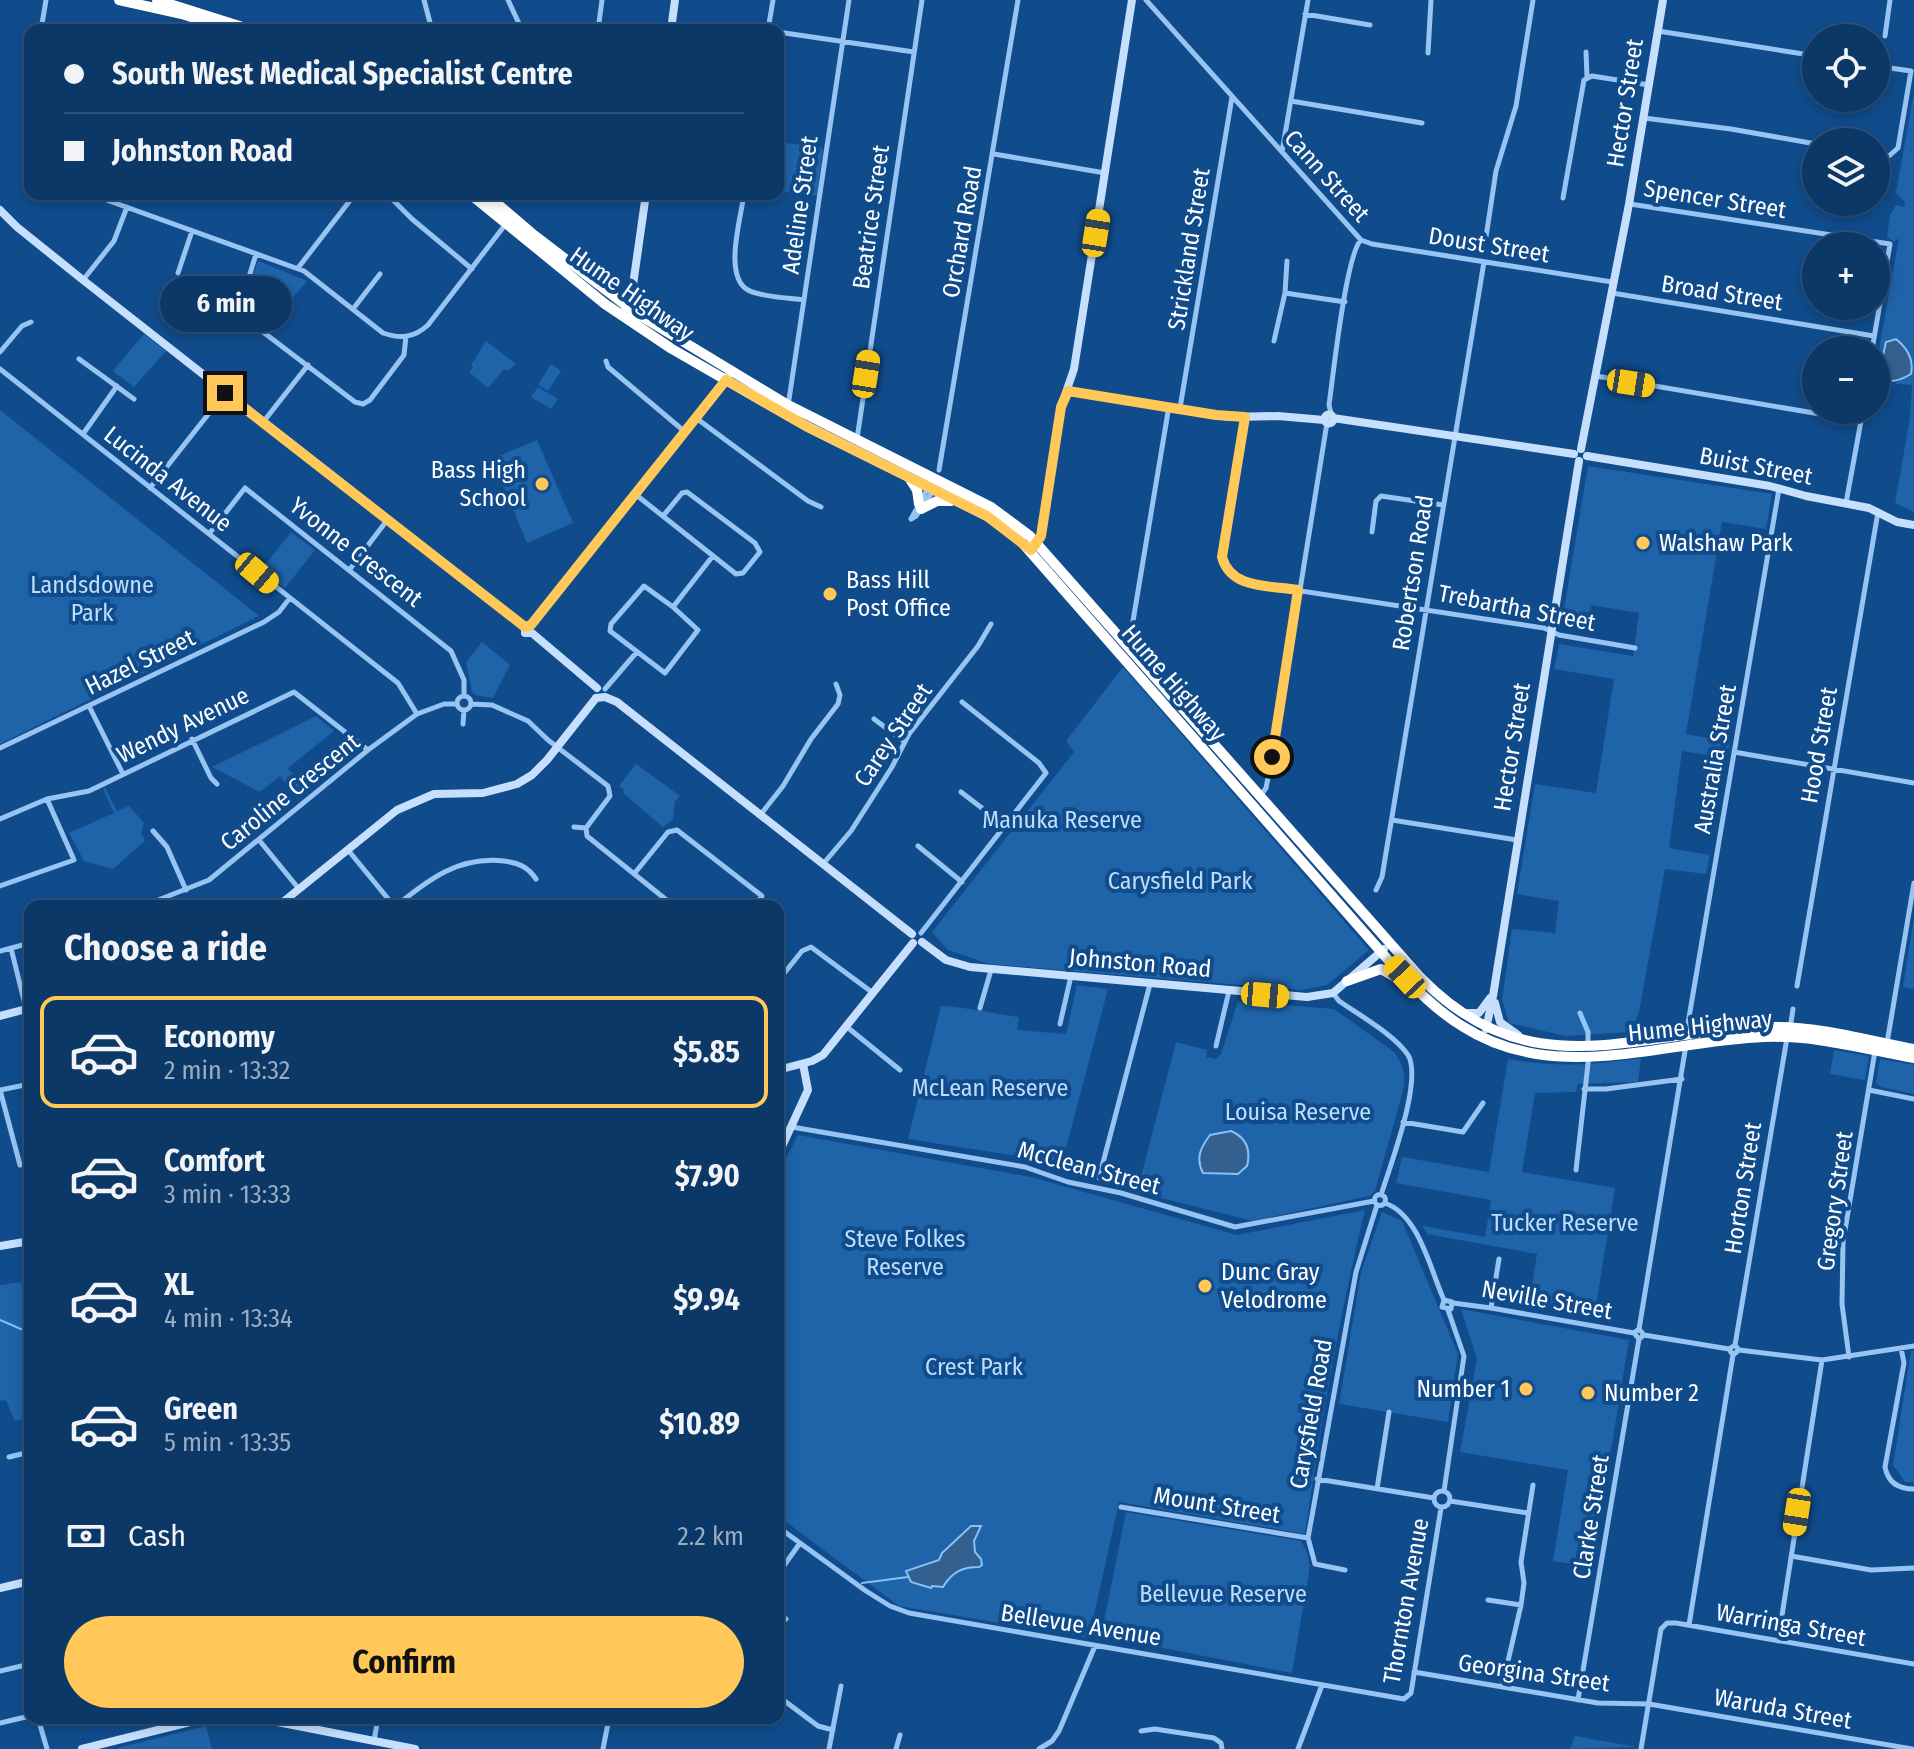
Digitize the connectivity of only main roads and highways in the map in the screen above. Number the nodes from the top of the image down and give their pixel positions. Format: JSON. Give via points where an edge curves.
{"nodes":[{"id":1,"x":119,"y":0,"type":"edge"},
{"id":2,"x":157,"y":0,"type":"edge"},
{"id":3,"x":213,"y":24,"type":"edge"},
{"id":4,"x":233,"y":24,"type":"edge"},
{"id":5,"x":477,"y":200,"type":"edge"},
{"id":6,"x":493,"y":200,"type":"edge"},
{"id":7,"x":624,"y":311,"type":"junction"},
{"id":8,"x":786,"y":410,"type":"junction"},
{"id":9,"x":909,"y":477,"type":"junction"},
{"id":10,"x":935,"y":481,"type":"junction"},
{"id":11,"x":957,"y":501,"type":"junction"},
{"id":12,"x":1034,"y":547,"type":"junction"},
{"id":13,"x":1386,"y":947,"type":"junction"},
{"id":14,"x":1347,"y":981,"type":"road end"},
{"id":15,"x":1419,"y":992,"type":"junction"},
{"id":16,"x":1484,"y":1032,"type":"junction"},
{"id":17,"x":1789,"y":1032,"type":"junction"},
{"id":18,"x":1914,"y":1049,"type":"edge"},
{"id":19,"x":1588,"y":1052,"type":"junction"},
{"id":20,"x":1914,"y":1058,"type":"edge"}],
"edges":[{"from":1,"to":3,"type":"highway"},
{"from":2,"to":4,"type":"highway"},
{"from":5,"to":7,"type":"highway","name":"Hume Highway"},
{"from":6,"to":7,"type":"highway","name":"Hume Highway"},
{"from":7,"to":8,"type":"highway","name":"Hume Highway"},
{"from":8,"to":9,"type":"highway","name":"Hume Highway"},
{"from":8,"to":10,"type":"highway","name":"Hume Highway"},
{"from":9,"to":10,"type":"highway","name":"Hume Highway"},
{"from":9,"to":11,"type":"highway","via":[[920,506]]},
{"from":10,"to":11,"type":"highway","name":"Hume Highway"},
{"from":10,"to":12,"type":"highway","name":"Hume Highway","via":[[991,507]]},
{"from":11,"to":12,"type":"highway","name":"Hume Highway"},
{"from":12,"to":13,"type":"highway","name":"Hume Highway"},
{"from":12,"to":13,"type":"highway","name":"Hume Highway","via":[[1125,642]]},
{"from":13,"to":15,"type":"highway","name":"Hume Highway"},
{"from":13,"to":16,"type":"highway","name":"Hume Highway"},
{"from":14,"to":15,"type":"highway","via":[[1385,970]]},
{"from":15,"to":16,"type":"highway","name":"Hume Highway","via":[[1462,1026]]},
{"from":16,"to":19,"type":"highway","name":"Hume Highway"},
{"from":16,"to":19,"type":"highway","name":"Hume Highway","via":[[1534,1056]]},
{"from":17,"to":18,"type":"highway","name":"Hume Highway","via":[[1824,1031]]},
{"from":17,"to":19,"type":"highway","name":"Hume Highway"},
{"from":17,"to":20,"type":"highway","name":"Hume Highway"}]}
